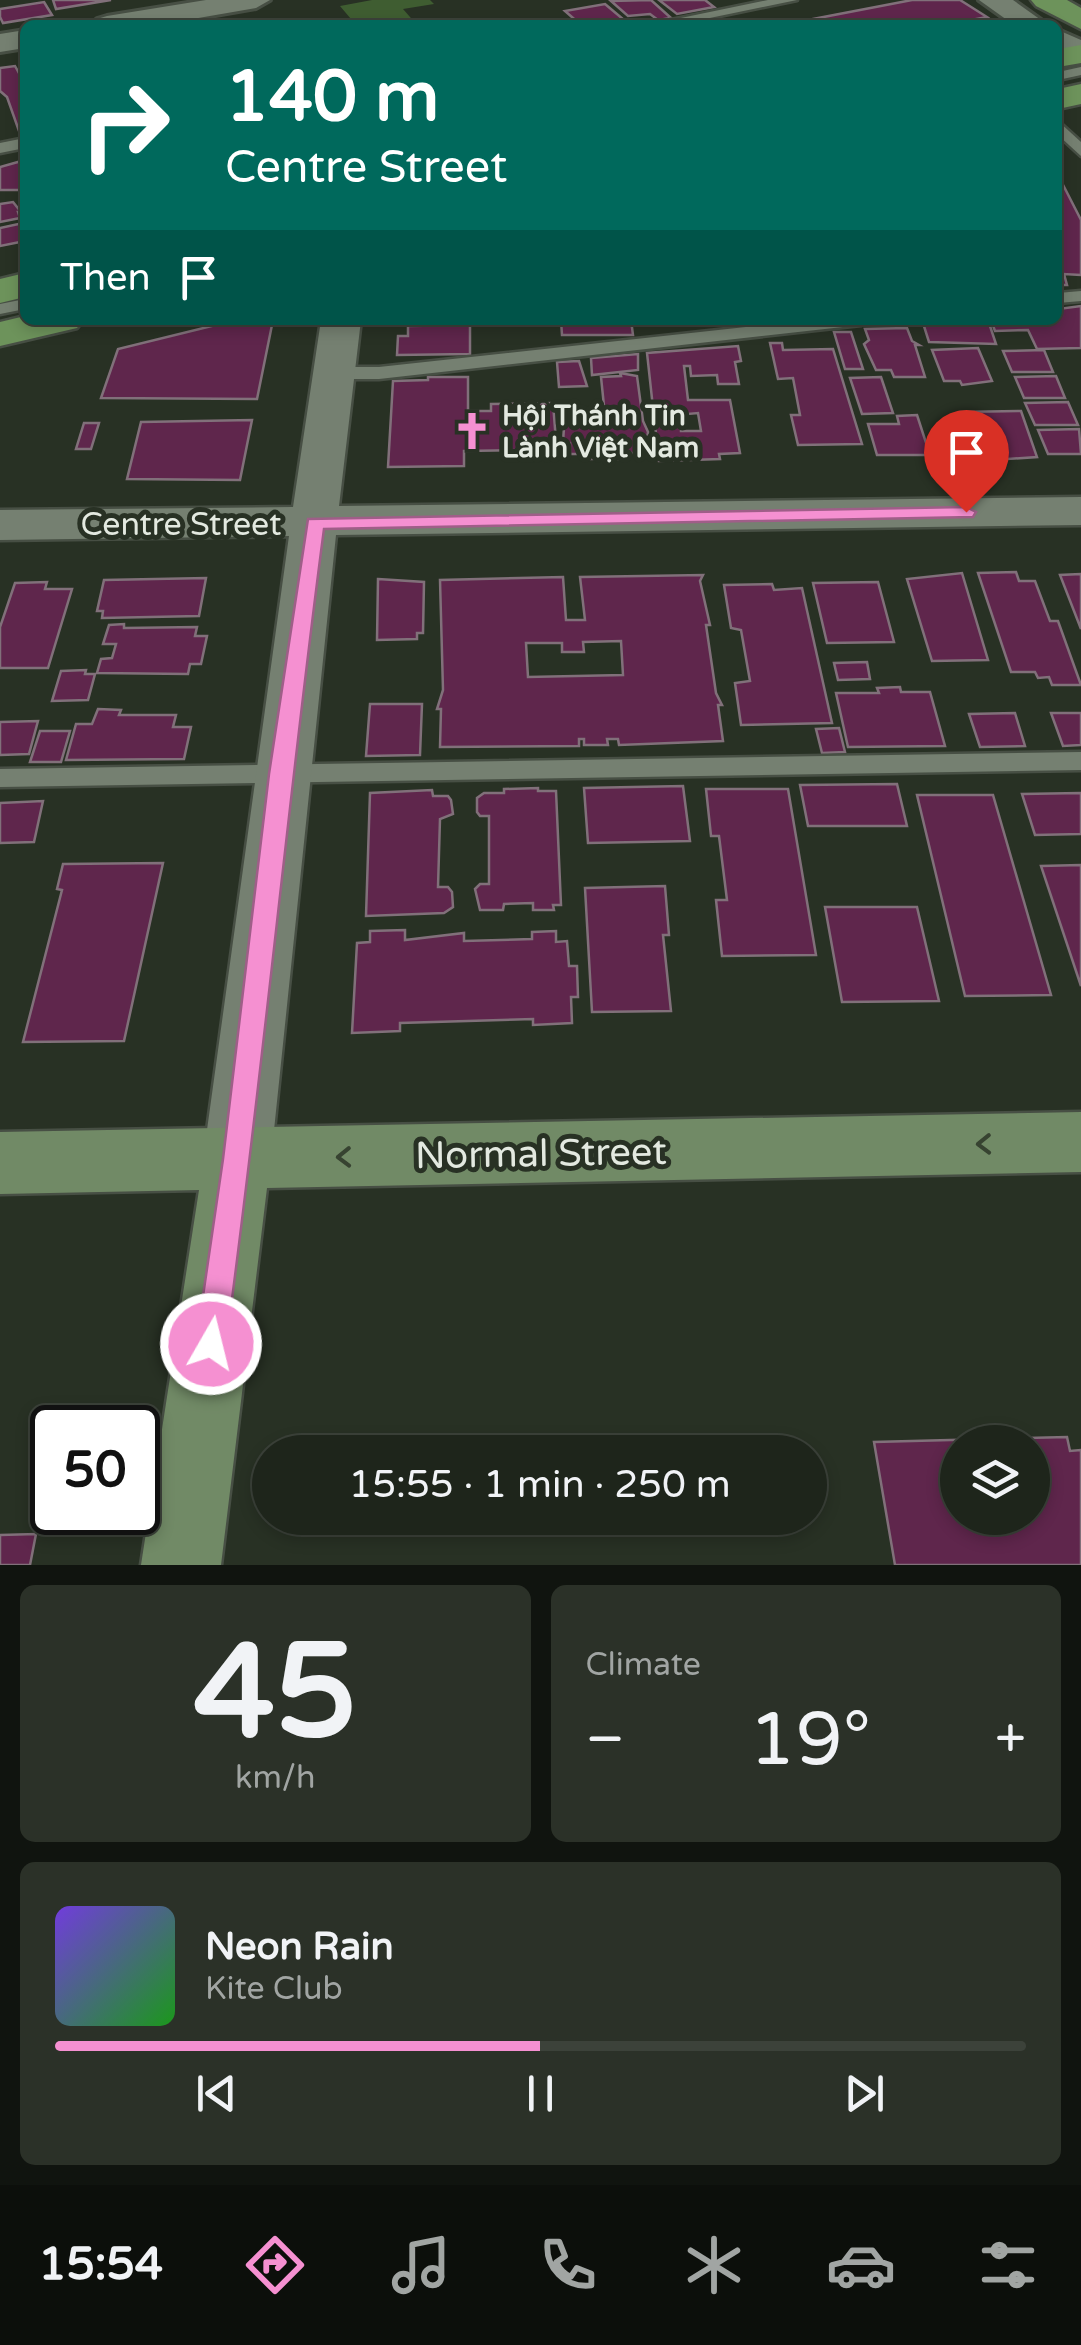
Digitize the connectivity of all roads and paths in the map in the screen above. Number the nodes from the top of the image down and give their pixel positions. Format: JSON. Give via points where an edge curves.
{"nodes":[{"id":1,"x":256,"y":0,"type":"edge"},
{"id":2,"x":790,"y":0,"type":"edge"},
{"id":3,"x":993,"y":0,"type":"edge"},
{"id":4,"x":1046,"y":0,"type":"edge"},
{"id":5,"x":731,"y":11,"type":"junction"},
{"id":6,"x":207,"y":17,"type":"edge"},
{"id":7,"x":170,"y":20,"type":"edge"},
{"id":8,"x":693,"y":20,"type":"edge"},
{"id":9,"x":743,"y":20,"type":"edge"},
{"id":10,"x":1026,"y":20,"type":"edge"},
{"id":11,"x":1081,"y":20,"type":"edge"},
{"id":12,"x":1062,"y":130,"type":"edge"},
{"id":13,"x":1081,"y":151,"type":"edge"},
{"id":14,"x":40,"y":325,"type":"edge"},
{"id":15,"x":340,"y":325,"type":"edge"},
{"id":16,"x":815,"y":325,"type":"edge"},
{"id":17,"x":0,"y":334,"type":"edge"},
{"id":18,"x":334,"y":373,"type":"junction"},
{"id":19,"x":1081,"y":510,"type":"edge"},
{"id":20,"x":315,"y":523,"type":"junction"},
{"id":21,"x":0,"y":525,"type":"edge"},
{"id":22,"x":1081,"y":760,"type":"edge"},
{"id":23,"x":280,"y":774,"type":"junction"},
{"id":24,"x":0,"y":778,"type":"edge"},
{"id":25,"x":1081,"y":1142,"type":"edge"},
{"id":26,"x":237,"y":1159,"type":"junction"},
{"id":27,"x":0,"y":1163,"type":"edge"},
{"id":28,"x":181,"y":1565,"type":"edge"}],
"edges":[{"from":1,"to":6,"type":"street"},
{"from":2,"to":5,"type":"lane"},
{"from":3,"to":10,"type":"street"},
{"from":4,"to":11,"type":"main road"},
{"from":5,"to":8,"type":"lane"},
{"from":5,"to":9,"type":"lane"},
{"from":6,"to":7,"type":"street"},
{"from":12,"to":13,"type":"lane"},
{"from":14,"to":17,"type":"main road"},
{"from":15,"to":18,"type":"street"},
{"from":16,"to":18,"type":"lane"},
{"from":18,"to":20,"type":"street"},
{"from":19,"to":20,"type":"street","name":"Centre Street"},
{"from":20,"to":21,"type":"street","name":"Centre Street"},
{"from":20,"to":23,"type":"street"},
{"from":22,"to":23,"type":"lane"},
{"from":23,"to":24,"type":"lane"},
{"from":23,"to":26,"type":"street"},
{"from":25,"to":26,"type":"main road","name":"Normal Street","one_way":true},
{"from":26,"to":27,"type":"main road","name":"Normal Street"},
{"from":26,"to":28,"type":"main road"}]}
